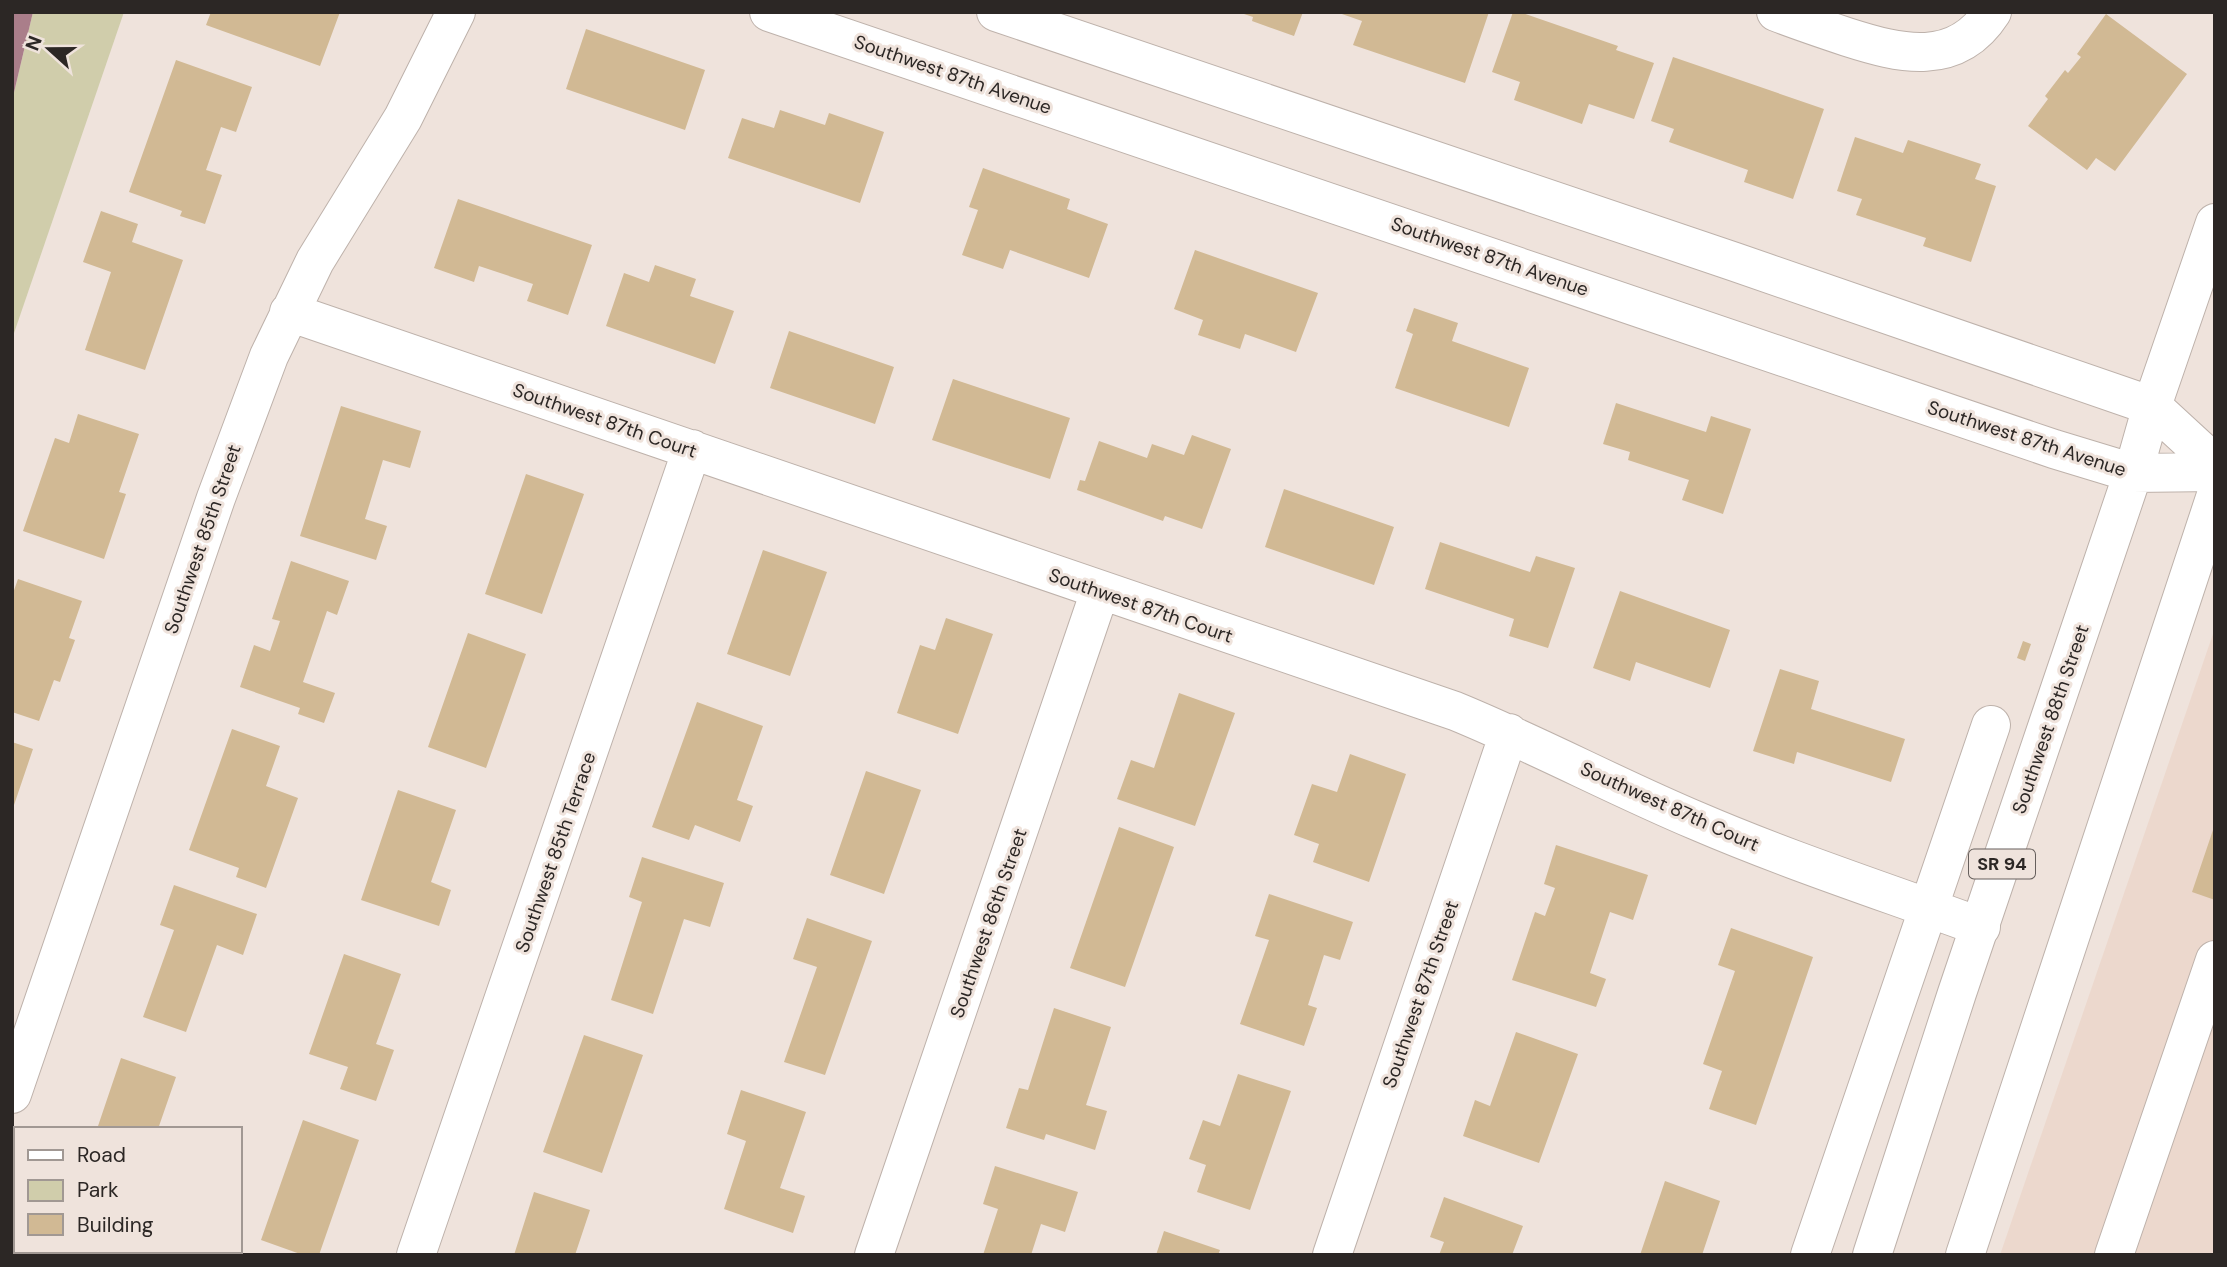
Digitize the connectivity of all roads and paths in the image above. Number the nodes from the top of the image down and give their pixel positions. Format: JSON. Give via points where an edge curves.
{"nodes":[{"id":1,"x":456,"y":12,"type":"edge"},
{"id":2,"x":769,"y":12,"type":"edge"},
{"id":3,"x":996,"y":12,"type":"edge"},
{"id":4,"x":1776,"y":12,"type":"edge"},
{"id":5,"x":1992,"y":12,"type":"edge"},
{"id":6,"x":2215,"y":223,"type":"edge"},
{"id":7,"x":289,"y":313,"type":"junction"},
{"id":8,"x":2152,"y":406,"type":"junction"},
{"id":9,"x":692,"y":449,"type":"junction"},
{"id":10,"x":2215,"y":464,"type":"edge"},
{"id":11,"x":2215,"y":472,"type":"edge"},
{"id":12,"x":2133,"y":474,"type":"junction"},
{"id":13,"x":2215,"y":498,"type":"edge"},
{"id":14,"x":1100,"y":591,"type":"junction"},
{"id":15,"x":1991,"y":725,"type":"dead end"},
{"id":16,"x":1508,"y":733,"type":"junction"},
{"id":17,"x":1927,"y":908,"type":"junction"},
{"id":18,"x":1981,"y":928,"type":"junction"},
{"id":19,"x":2215,"y":960,"type":"edge"},
{"id":20,"x":12,"y":1094,"type":"edge"},
{"id":21,"x":416,"y":1255,"type":"edge"},
{"id":22,"x":874,"y":1255,"type":"edge"},
{"id":23,"x":1332,"y":1255,"type":"edge"},
{"id":24,"x":1810,"y":1255,"type":"edge"},
{"id":25,"x":1872,"y":1255,"type":"edge"},
{"id":26,"x":1965,"y":1255,"type":"edge"},
{"id":27,"x":2114,"y":1255,"type":"edge"}],
"edges":[{"from":1,"to":7,"type":"street","name":"Southwest 85th Street","via":[[402,118],[333,230]]},
{"from":2,"to":12,"type":"street","name":"Southwest 87th Avenue"},
{"from":3,"to":8,"type":"street"},
{"from":4,"to":5,"type":"street","via":[[1883,48],[1924,52],[1956,46],[1974,36]]},
{"from":6,"to":8,"type":"street","name":"Southwest 88th Street","number":"SR 94"},
{"from":7,"to":9,"type":"street","name":"Southwest 87th Court"},
{"from":7,"to":20,"type":"street","name":"Southwest 85th Street","via":[[216,498]]},
{"from":8,"to":10,"type":"street"},
{"from":8,"to":12,"type":"street","name":"Southwest 88th Street","number":"SR 94"},
{"from":9,"to":14,"type":"street","name":"Southwest 87th Court"},
{"from":9,"to":21,"type":"street","name":"Southwest 85th Terrace"},
{"from":11,"to":12,"type":"street","name":"Southwest 87th Avenue"},
{"from":12,"to":18,"type":"street","name":"Southwest 88th Street","number":"SR 94"},
{"from":13,"to":26,"type":"street"},
{"from":14,"to":16,"type":"street","name":"Southwest 87th Court"},
{"from":14,"to":22,"type":"street","name":"Southwest 86th Street"},
{"from":15,"to":17,"type":"street"},
{"from":16,"to":17,"type":"street","name":"Southwest 87th Court","via":[[1719,830]]},
{"from":16,"to":23,"type":"street","name":"Southwest 87th Street"},
{"from":17,"to":18,"type":"street","name":"Southwest 87th Court"},
{"from":17,"to":24,"type":"street"},
{"from":18,"to":25,"type":"street","name":"Southwest 88th Street","number":"SR 94"},
{"from":19,"to":27,"type":"street"}]}
